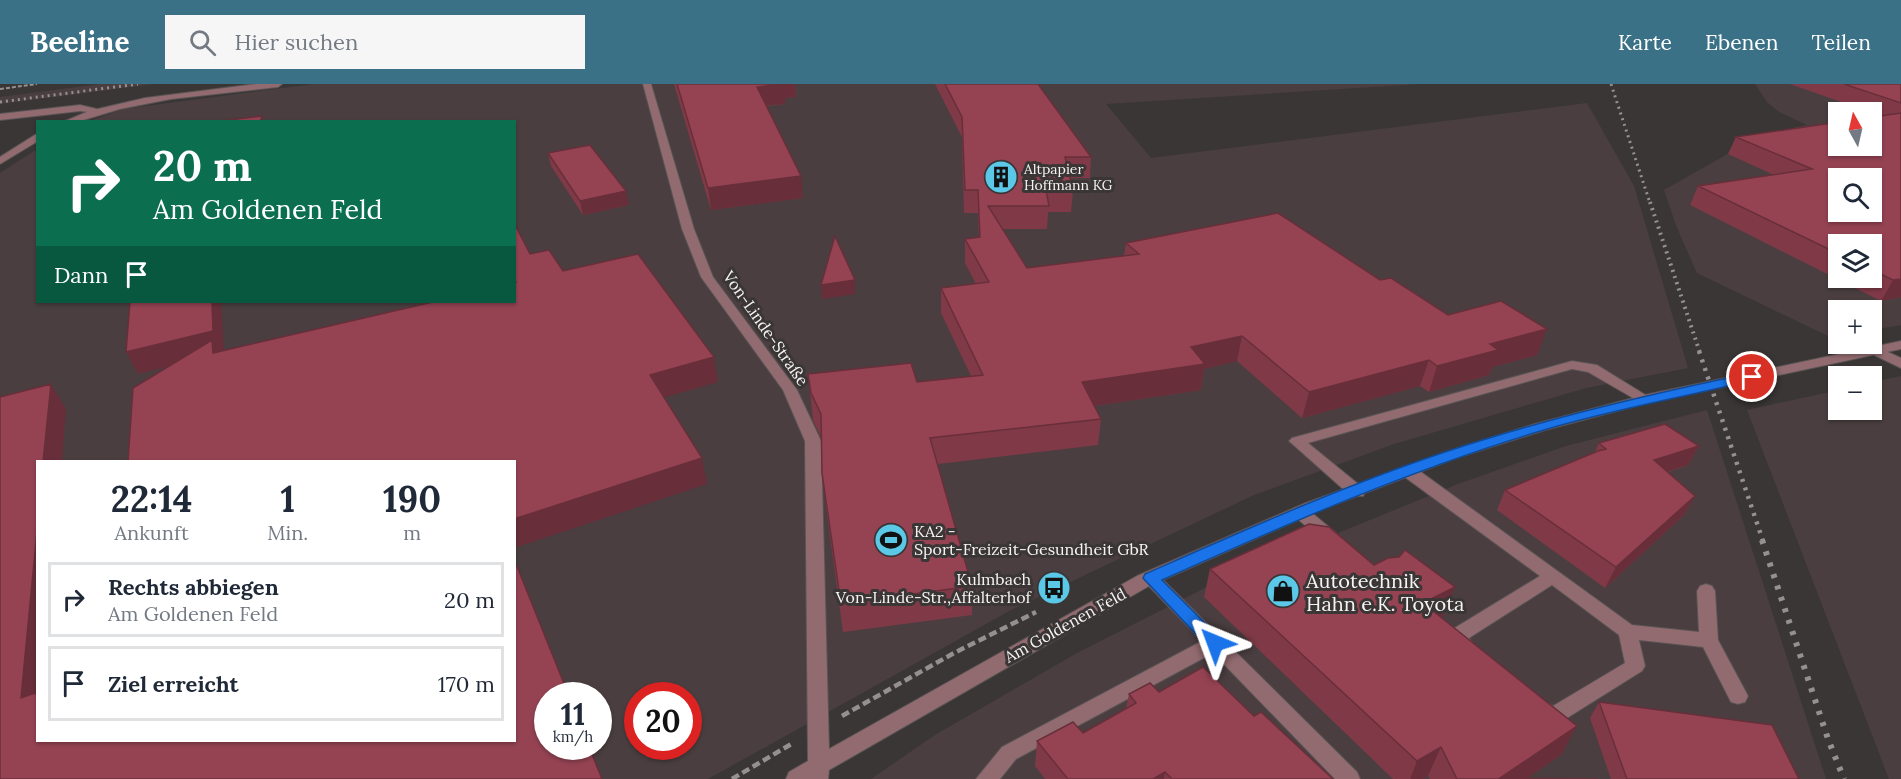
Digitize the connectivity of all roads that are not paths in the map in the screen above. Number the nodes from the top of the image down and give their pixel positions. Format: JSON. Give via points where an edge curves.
{"nodes":[{"id":1,"x":278,"y":84,"type":"edge"},
{"id":2,"x":648,"y":84,"type":"edge"},
{"id":3,"x":97,"y":110,"type":"junction"},
{"id":4,"x":0,"y":117,"type":"edge"},
{"id":5,"x":72,"y":120,"type":"edge"},
{"id":6,"x":36,"y":137,"type":"edge"},
{"id":7,"x":0,"y":161,"type":"edge"},
{"id":8,"x":1901,"y":345,"type":"edge"},
{"id":9,"x":1882,"y":350,"type":"edge"},
{"id":10,"x":1862,"y":354,"type":"edge"},
{"id":11,"x":1882,"y":354,"type":"edge"},
{"id":12,"x":1901,"y":364,"type":"edge"},
{"id":13,"x":1645,"y":399,"type":"junction"},
{"id":14,"x":1408,"y":471,"type":"junction"},
{"id":15,"x":1358,"y":492,"type":"junction"},
{"id":16,"x":1300,"y":512,"type":"junction"},
{"id":17,"x":1347,"y":550,"type":"edge"},
{"id":18,"x":1552,"y":577,"type":"junction"},
{"id":19,"x":1151,"y":578,"type":"junction"},
{"id":20,"x":1706,"y":591,"type":"dead end"},
{"id":21,"x":1628,"y":632,"type":"junction"},
{"id":22,"x":1709,"y":640,"type":"junction"},
{"id":23,"x":1215,"y":643,"type":"junction"},
{"id":24,"x":1482,"y":659,"type":"edge"},
{"id":25,"x":1526,"y":695,"type":"edge"},
{"id":26,"x":1738,"y":696,"type":"dead end"},
{"id":27,"x":818,"y":772,"type":"edge"},
{"id":28,"x":797,"y":779,"type":"edge"},
{"id":29,"x":987,"y":779,"type":"edge"},
{"id":30,"x":1349,"y":779,"type":"edge"}],
"edges":[{"from":1,"to":3,"type":"street","via":[[146,99]]},
{"from":2,"to":27,"type":"street","name":"Von-Linde-Straße","via":[[688,229],[707,276],[790,390],[813,441]]},
{"from":3,"to":4,"type":"street","via":[[80,108]]},
{"from":3,"to":5,"type":"street"},
{"from":6,"to":7,"type":"street"},
{"from":8,"to":9,"type":"street","name":"Am Goldenen Feld"},
{"from":10,"to":13,"type":"street","name":"Am Goldenen Feld"},
{"from":11,"to":12,"type":"street"},
{"from":13,"to":14,"type":"street","name":"Am Goldenen Feld","via":[[1540,427]]},
{"from":13,"to":15,"type":"street","via":[[1592,368],[1572,365],[1297,441]]},
{"from":14,"to":15,"type":"street","name":"Am Goldenen Feld"},
{"from":14,"to":18,"type":"street"},
{"from":15,"to":16,"type":"street","name":"Am Goldenen Feld"},
{"from":16,"to":17,"type":"street"},
{"from":16,"to":19,"type":"street","name":"Am Goldenen Feld"},
{"from":18,"to":21,"type":"street"},
{"from":18,"to":24,"type":"street","via":[[1455,637]]},
{"from":19,"to":23,"type":"street"},
{"from":19,"to":27,"type":"street","name":"Am Goldenen Feld"},
{"from":20,"to":22,"type":"street"},
{"from":21,"to":22,"type":"street"},
{"from":21,"to":25,"type":"street","via":[[1635,666],[1552,717]]},
{"from":22,"to":26,"type":"street"},
{"from":23,"to":29,"type":"street","via":[[1009,753]]},
{"from":23,"to":30,"type":"street"},
{"from":27,"to":28,"type":"street","name":"Am Goldenen Feld"}]}
